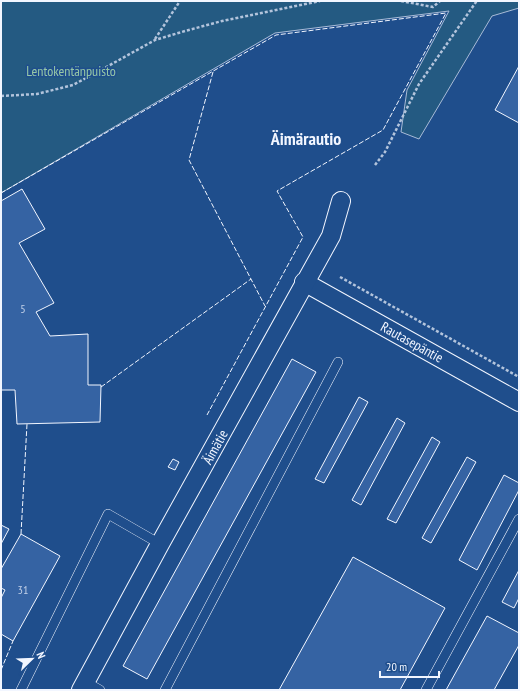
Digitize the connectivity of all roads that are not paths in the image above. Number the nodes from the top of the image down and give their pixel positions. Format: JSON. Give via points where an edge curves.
{"nodes":[{"id":1,"x":341,"y":201,"type":"dead end"},
{"id":2,"x":304,"y":282,"type":"junction"},
{"id":3,"x":338,"y":362,"type":"dead end"},
{"id":4,"x":519,"y":402,"type":"edge"},
{"id":5,"x":519,"y":519,"type":"edge"},
{"id":6,"x":160,"y":544,"type":"junction"},
{"id":7,"x":89,"y":687,"type":"edge"},
{"id":8,"x":21,"y":690,"type":"edge"},
{"id":9,"x":165,"y":690,"type":"edge"},
{"id":10,"x":426,"y":690,"type":"edge"}],
"edges":[{"from":1,"to":2,"type":"street","name":"Äimätie","via":[[331,236]]},
{"from":2,"to":4,"type":"street","name":"Rautasepäntie"},
{"from":2,"to":6,"type":"street","name":"Äimätie"},
{"from":3,"to":9,"type":"lane"},
{"from":5,"to":10,"type":"lane"},
{"from":6,"to":7,"type":"street","name":"Äimätie"},
{"from":6,"to":8,"type":"lane","via":[[108,514]]}]}
